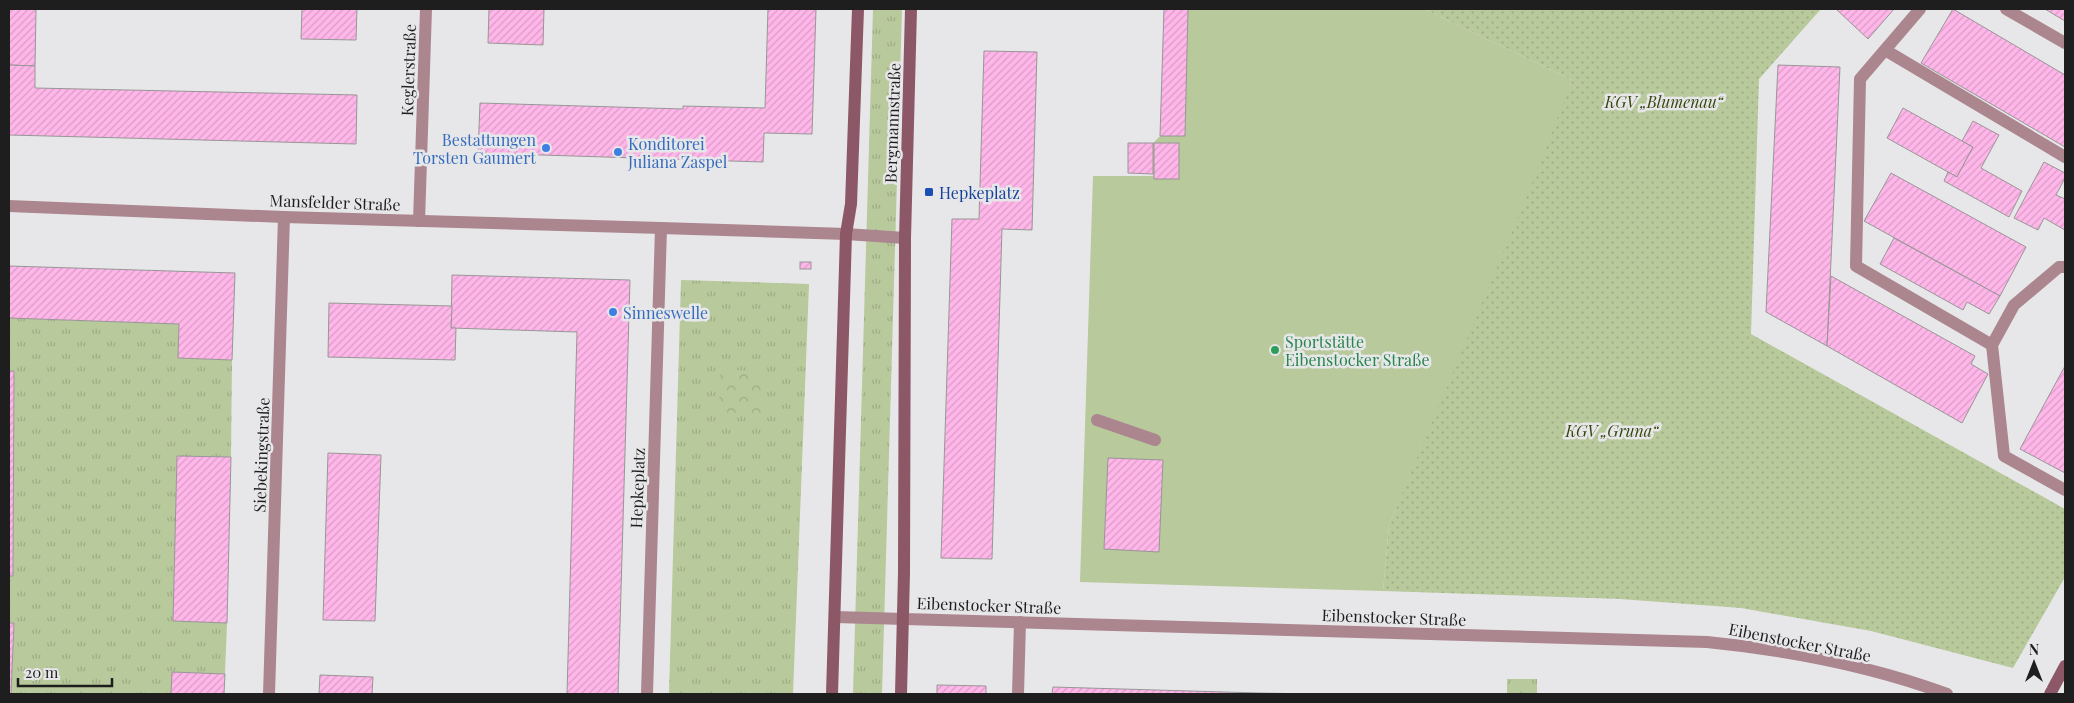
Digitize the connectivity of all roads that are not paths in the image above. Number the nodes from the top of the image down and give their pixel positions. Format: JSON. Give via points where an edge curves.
{"nodes":[{"id":1,"x":426,"y":9,"type":"edge"},
{"id":2,"x":858,"y":9,"type":"edge"},
{"id":3,"x":911,"y":9,"type":"edge"},
{"id":4,"x":1920,"y":9,"type":"edge"},
{"id":5,"x":2006,"y":9,"type":"edge"},
{"id":6,"x":2065,"y":43,"type":"edge"},
{"id":7,"x":1885,"y":50,"type":"junction"},
{"id":8,"x":2065,"y":157,"type":"edge"},
{"id":9,"x":9,"y":206,"type":"edge"},
{"id":10,"x":284,"y":217,"type":"junction"},
{"id":11,"x":419,"y":222,"type":"junction"},
{"id":12,"x":661,"y":228,"type":"junction"},
{"id":13,"x":846,"y":234,"type":"junction"},
{"id":14,"x":905,"y":238,"type":"junction"},
{"id":15,"x":2065,"y":267,"type":"edge"},
{"id":16,"x":1992,"y":345,"type":"junction"},
{"id":17,"x":1097,"y":420,"type":"dead end"},
{"id":18,"x":1155,"y":440,"type":"dead end"},
{"id":19,"x":2065,"y":490,"type":"edge"},
{"id":20,"x":835,"y":617,"type":"junction"},
{"id":21,"x":903,"y":619,"type":"junction"},
{"id":22,"x":1020,"y":622,"type":"junction"},
{"id":23,"x":2065,"y":666,"type":"edge"},
{"id":24,"x":269,"y":694,"type":"edge"},
{"id":25,"x":647,"y":694,"type":"edge"},
{"id":26,"x":832,"y":694,"type":"edge"},
{"id":27,"x":901,"y":694,"type":"edge"},
{"id":28,"x":1018,"y":694,"type":"edge"},
{"id":29,"x":1947,"y":694,"type":"edge"},
{"id":30,"x":2050,"y":694,"type":"edge"}],
"edges":[{"from":1,"to":11,"type":"street","name":"Keglerstraße"},
{"from":2,"to":13,"type":"street","via":[[851,204]]},
{"from":3,"to":14,"type":"street","name":"Bergmannstraße"},
{"from":4,"to":7,"type":"street"},
{"from":5,"to":6,"type":"street"},
{"from":7,"to":8,"type":"street"},
{"from":7,"to":16,"type":"street","via":[[1860,80],[1856,266]]},
{"from":9,"to":10,"type":"street","name":"Mansfelder Straße"},
{"from":10,"to":11,"type":"street","name":"Mansfelder Straße"},
{"from":10,"to":24,"type":"street","name":"Siebekingstraße"},
{"from":11,"to":12,"type":"street","name":"Mansfelder Straße"},
{"from":12,"to":13,"type":"street"},
{"from":12,"to":25,"type":"street","name":"Hepkeplatz"},
{"from":13,"to":14,"type":"street"},
{"from":13,"to":20,"type":"street"},
{"from":14,"to":21,"type":"street"},
{"from":15,"to":16,"type":"street","via":[[2059,267],[2014,305]]},
{"from":16,"to":19,"type":"street","via":[[2004,456]]},
{"from":17,"to":18,"type":"street"},
{"from":20,"to":21,"type":"street","name":"Eibenstocker Straße"},
{"from":20,"to":26,"type":"street"},
{"from":21,"to":22,"type":"street","name":"Eibenstocker Straße"},
{"from":21,"to":27,"type":"street"},
{"from":22,"to":28,"type":"street"},
{"from":22,"to":29,"type":"street","name":"Eibenstocker Straße","via":[[1708,642],[1769,650],[1862,669]]},
{"from":23,"to":30,"type":"street"}]}
